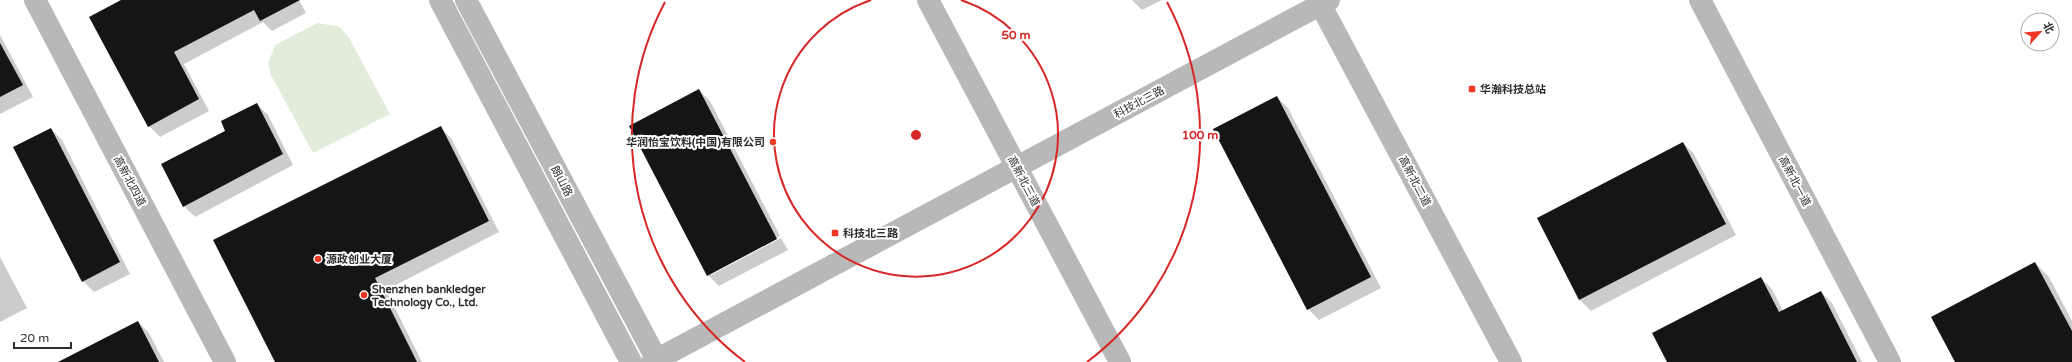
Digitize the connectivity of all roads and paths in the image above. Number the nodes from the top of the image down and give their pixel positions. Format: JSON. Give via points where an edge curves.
{"nodes":[{"id":1,"x":35,"y":0,"type":"edge"},
{"id":2,"x":440,"y":0,"type":"edge"},
{"id":3,"x":466,"y":0,"type":"edge"},
{"id":4,"x":928,"y":0,"type":"edge"},
{"id":5,"x":1700,"y":0,"type":"edge"},
{"id":6,"x":1323,"y":2,"type":"edge"},
{"id":7,"x":1017,"y":167,"type":"junction"},
{"id":8,"x":656,"y":361,"type":"edge"},
{"id":9,"x":225,"y":362,"type":"edge"},
{"id":10,"x":632,"y":362,"type":"edge"},
{"id":11,"x":1120,"y":362,"type":"edge"},
{"id":12,"x":1511,"y":362,"type":"edge"},
{"id":13,"x":1890,"y":362,"type":"edge"}],
"edges":[{"from":1,"to":9,"type":"street","name":"高新北四道"},
{"from":2,"to":10,"type":"street"},
{"from":3,"to":8,"type":"street","name":"朗山路"},
{"from":4,"to":7,"type":"street","name":"高新北三道"},
{"from":5,"to":13,"type":"street","name":"高新北一道"},
{"from":6,"to":7,"type":"street","name":"科技北三路"},
{"from":6,"to":12,"type":"street","name":"高新北二道"},
{"from":7,"to":8,"type":"street","name":"科技北三路"},
{"from":7,"to":11,"type":"street","name":"高新北三道"}]}
